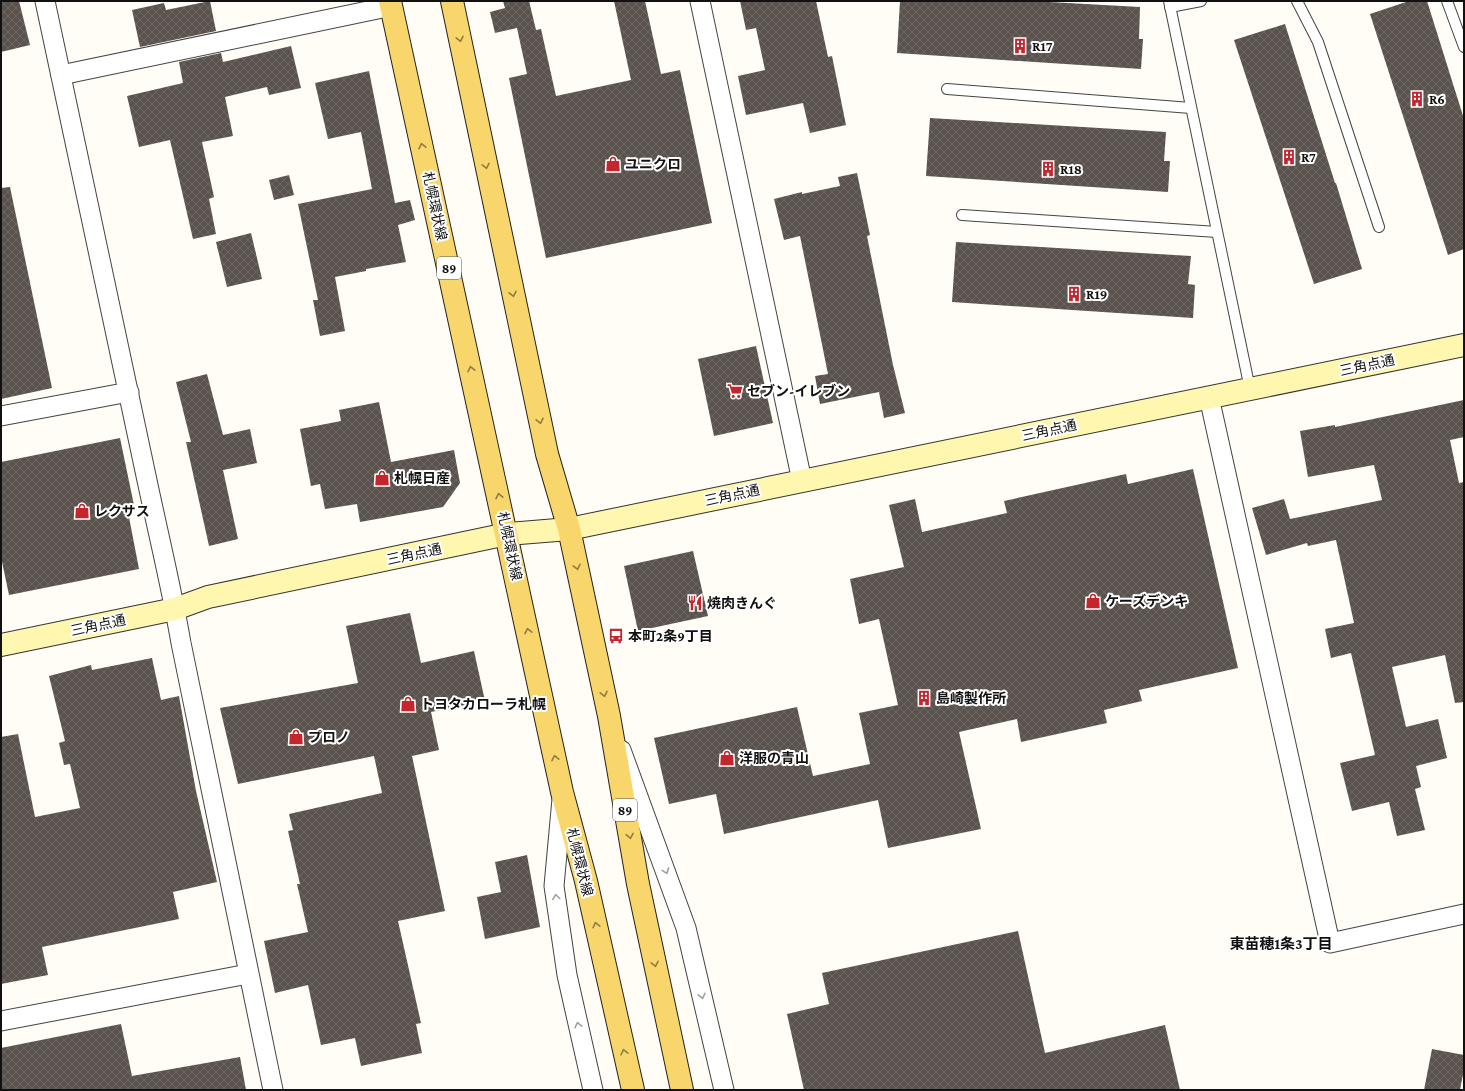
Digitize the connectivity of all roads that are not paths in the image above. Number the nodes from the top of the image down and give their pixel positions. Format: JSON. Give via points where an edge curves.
{"nodes":[{"id":1,"x":45,"y":1,"type":"edge"},
{"id":2,"x":452,"y":1,"type":"edge"},
{"id":3,"x":700,"y":1,"type":"edge"},
{"id":4,"x":1201,"y":1,"type":"edge"},
{"id":5,"x":1297,"y":1,"type":"edge"},
{"id":6,"x":1447,"y":1,"type":"edge"},
{"id":7,"x":391,"y":4,"type":"edge"},
{"id":8,"x":1170,"y":4,"type":"edge"},
{"id":9,"x":1464,"y":47,"type":"edge"},
{"id":10,"x":61,"y":75,"type":"junction"},
{"id":11,"x":946,"y":89,"type":"dead end"},
{"id":12,"x":1191,"y":108,"type":"junction"},
{"id":13,"x":962,"y":215,"type":"dead end"},
{"id":14,"x":1379,"y":227,"type":"dead end"},
{"id":15,"x":1217,"y":232,"type":"junction"},
{"id":16,"x":1464,"y":345,"type":"edge"},
{"id":17,"x":1250,"y":389,"type":"junction"},
{"id":18,"x":129,"y":392,"type":"junction"},
{"id":19,"x":1209,"y":397,"type":"junction"},
{"id":20,"x":1,"y":416,"type":"edge"},
{"id":21,"x":802,"y":481,"type":"junction"},
{"id":22,"x":569,"y":529,"type":"junction"},
{"id":23,"x":507,"y":534,"type":"junction"},
{"id":24,"x":175,"y":610,"type":"junction"},
{"id":25,"x":1,"y":645,"type":"edge"},
{"id":26,"x":609,"y":716,"type":"junction"},
{"id":27,"x":562,"y":792,"type":"junction"},
{"id":28,"x":1464,"y":914,"type":"edge"},
{"id":29,"x":248,"y":974,"type":"junction"},
{"id":30,"x":1,"y":1020,"type":"edge"},
{"id":31,"x":273,"y":1090,"type":"edge"},
{"id":32,"x":593,"y":1090,"type":"edge"},
{"id":33,"x":633,"y":1090,"type":"edge"},
{"id":34,"x":682,"y":1090,"type":"edge"},
{"id":35,"x":724,"y":1090,"type":"edge"}],
"edges":[{"from":1,"to":10,"type":"street"},
{"from":2,"to":22,"type":"main road","number":"89","one_way":true,"via":[[547,454]]},
{"from":3,"to":21,"type":"street"},
{"from":4,"to":8,"type":"lane"},
{"from":5,"to":14,"type":"lane","via":[[1318,42]]},
{"from":6,"to":9,"type":"lane"},
{"from":7,"to":10,"type":"street"},
{"from":23,"to":7,"type":"main road","name":"札幌環状線","number":"89","one_way":true},
{"from":8,"to":12,"type":"lane"},
{"from":10,"to":18,"type":"street"},
{"from":11,"to":12,"type":"lane"},
{"from":12,"to":15,"type":"lane"},
{"from":13,"to":15,"type":"lane"},
{"from":15,"to":17,"type":"lane"},
{"from":16,"to":17,"type":"street","name":"三角点通"},
{"from":17,"to":19,"type":"street","name":"三角点通"},
{"from":18,"to":20,"type":"street"},
{"from":18,"to":24,"type":"street"},
{"from":19,"to":21,"type":"street","name":"三角点通"},
{"from":19,"to":28,"type":"street","via":[[1330,942]]},
{"from":21,"to":22,"type":"street","name":"三角点通"},
{"from":22,"to":23,"type":"street","name":"三角点通"},
{"from":22,"to":26,"type":"main road","number":"89","one_way":true},
{"from":23,"to":24,"type":"street","name":"三角点通","via":[[208,597]]},
{"from":27,"to":23,"type":"main road","name":"札幌環状線","number":"89","one_way":true},
{"from":24,"to":25,"type":"street","name":"三角点通"},
{"from":24,"to":29,"type":"street"},
{"from":26,"to":34,"type":"main road","number":"89","one_way":true,"via":[[638,884]]},
{"from":26,"to":35,"type":"street","one_way":true,"via":[[686,928]]},
{"from":32,"to":27,"type":"street","one_way":true,"via":[[567,975],[554,886]]},
{"from":33,"to":27,"type":"main road","name":"札幌環状線","number":"89","one_way":true,"via":[[586,881]]},
{"from":29,"to":30,"type":"street"},
{"from":29,"to":31,"type":"street"}]}
